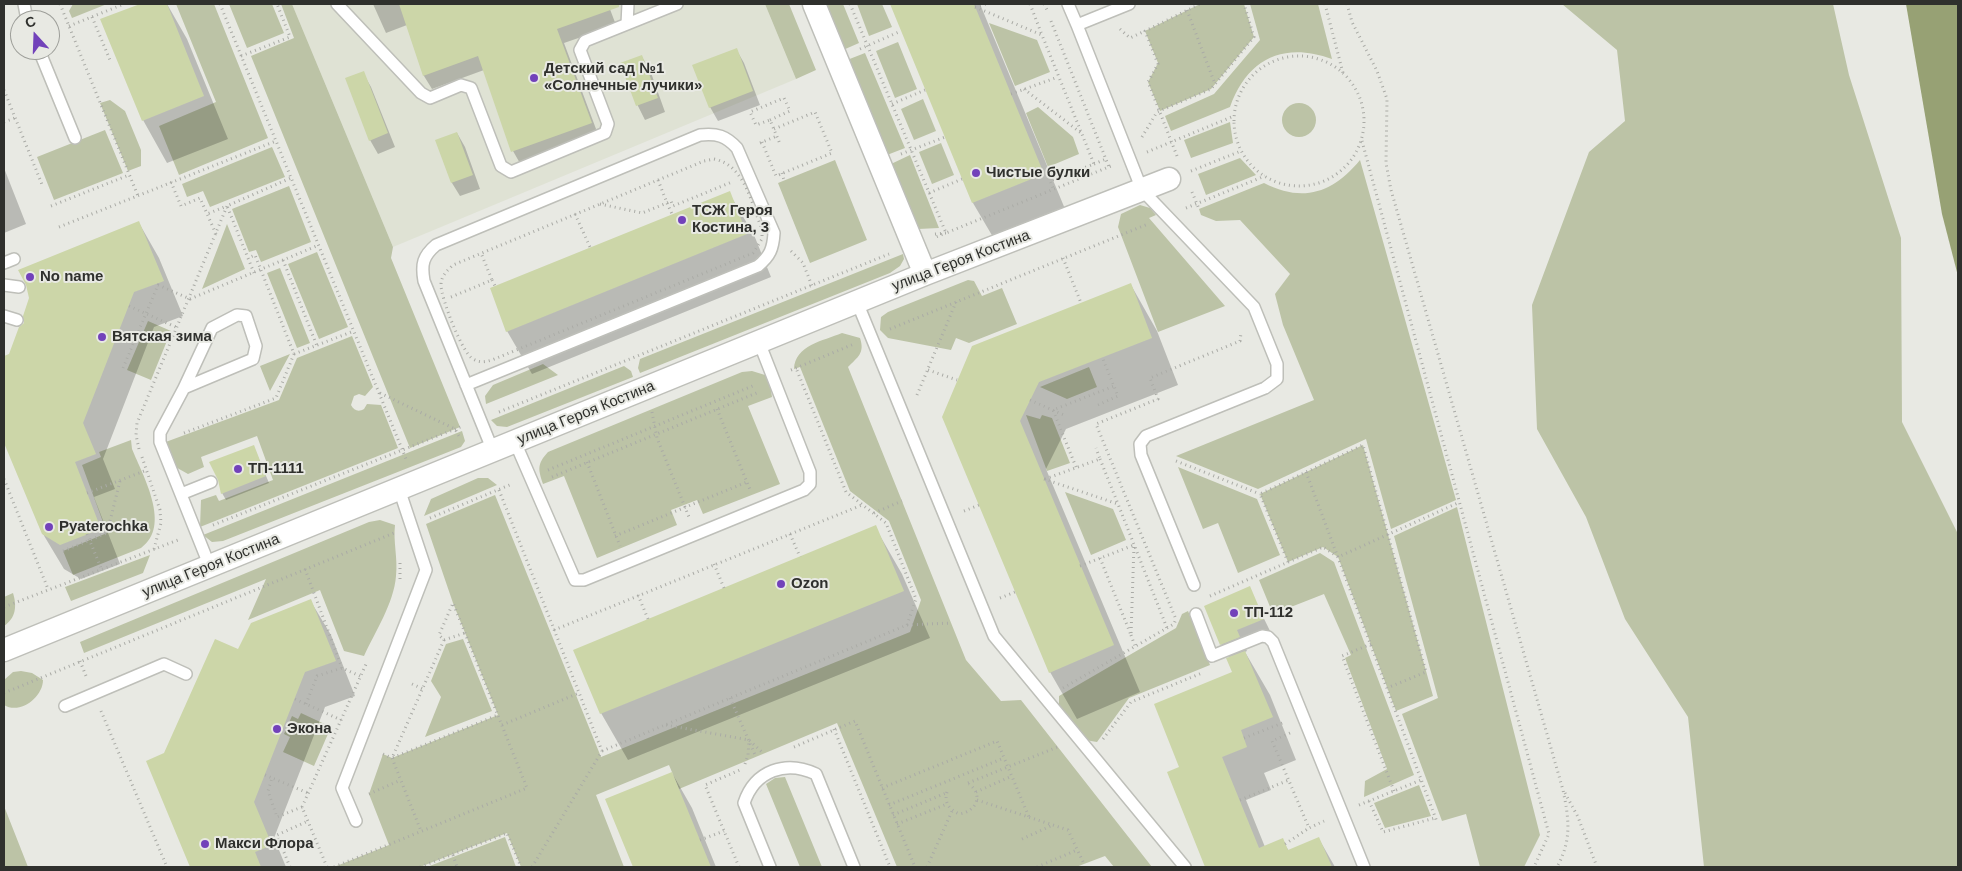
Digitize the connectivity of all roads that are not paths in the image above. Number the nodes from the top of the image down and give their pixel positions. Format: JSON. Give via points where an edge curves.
{"nodes":[{"id":1,"x":337,"y":4,"type":"edge"},
{"id":2,"x":628,"y":4,"type":"edge"},
{"id":3,"x":677,"y":4,"type":"edge"},
{"id":4,"x":814,"y":4,"type":"edge"},
{"id":5,"x":1068,"y":4,"type":"edge"},
{"id":6,"x":1129,"y":4,"type":"edge"},
{"id":7,"x":627,"y":24,"type":"junction"},
{"id":8,"x":1076,"y":25,"type":"junction"},
{"id":9,"x":43,"y":60,"type":"edge"},
{"id":10,"x":75,"y":138,"type":"dead end"},
{"id":11,"x":1169,"y":179,"type":"road end"},
{"id":12,"x":1142,"y":190,"type":"junction"},
{"id":13,"x":925,"y":274,"type":"junction"},
{"id":14,"x":4,"y":286,"type":"edge"},
{"id":15,"x":19,"y":287,"type":"dead end"},
{"id":16,"x":857,"y":302,"type":"junction"},
{"id":17,"x":4,"y":316,"type":"edge"},
{"id":18,"x":17,"y":320,"type":"dead end"},
{"id":19,"x":759,"y":342,"type":"junction"},
{"id":20,"x":466,"y":385,"type":"junction"},
{"id":21,"x":184,"y":388,"type":"junction"},
{"id":22,"x":515,"y":442,"type":"junction"},
{"id":23,"x":492,"y":451,"type":"junction"},
{"id":24,"x":212,"y":482,"type":"dead end"},
{"id":25,"x":400,"y":489,"type":"junction"},
{"id":26,"x":181,"y":494,"type":"junction"},
{"id":27,"x":210,"y":566,"type":"junction"},
{"id":28,"x":1194,"y":585,"type":"dead end"},
{"id":29,"x":1196,"y":614,"type":"dead end"},
{"id":30,"x":4,"y":650,"type":"edge"},
{"id":31,"x":186,"y":674,"type":"dead end"},
{"id":32,"x":65,"y":706,"type":"dead end"},
{"id":33,"x":356,"y":821,"type":"dead end"},
{"id":34,"x":770,"y":867,"type":"edge"},
{"id":35,"x":854,"y":867,"type":"edge"},
{"id":36,"x":1185,"y":867,"type":"edge"},
{"id":37,"x":1364,"y":867,"type":"edge"}],
"edges":[{"from":1,"to":7,"type":"lane","via":[[421,93],[430,98],[461,85],[472,88],[501,166],[511,172],[605,133],[608,124],[580,50],[585,41]]},
{"from":2,"to":7,"type":"lane"},
{"from":3,"to":7,"type":"lane"},
{"from":4,"to":13,"type":"street"},
{"from":5,"to":8,"type":"lane"},
{"from":6,"to":8,"type":"lane"},
{"from":8,"to":12,"type":"lane"},
{"from":9,"to":10,"type":"lane"},
{"from":11,"to":12,"type":"street","name":"улица Героя Костина"},
{"from":12,"to":13,"type":"street","name":"улица Героя Костина"},
{"from":12,"to":28,"type":"lane","via":[[1254,307],[1277,364],[1277,379],[1265,388],[1146,436],[1140,444],[1141,455]]},
{"from":13,"to":16,"type":"street","name":"улица Героя Костина"},
{"from":14,"to":15,"type":"lane"},
{"from":16,"to":19,"type":"street","name":"улица Героя Костина"},
{"from":16,"to":36,"type":"lane","via":[[994,636]]},
{"from":17,"to":18,"type":"lane"},
{"from":19,"to":22,"type":"street","name":"улица Героя Костина"},
{"from":19,"to":22,"type":"lane","via":[[810,472],[810,484],[804,490],[584,580],[575,580]]},
{"from":20,"to":20,"type":"lane","via":[[424,281],[421,266],[426,254],[436,246],[700,135],[715,133],[729,139],[737,148],[774,233],[774,247],[769,257],[758,266]]},
{"from":20,"to":23,"type":"lane"},
{"from":21,"to":21,"type":"lane","via":[[253,359],[256,346],[246,316],[237,316],[212,328]]},
{"from":21,"to":26,"type":"lane","via":[[160,433],[160,442]]},
{"from":22,"to":23,"type":"street","name":"улица Героя Костина"},
{"from":23,"to":25,"type":"street","name":"улица Героя Костина"},
{"from":24,"to":26,"type":"lane"},
{"from":25,"to":27,"type":"street","name":"улица Героя Костина"},
{"from":25,"to":33,"type":"lane","via":[[426,570],[342,788]]},
{"from":26,"to":27,"type":"lane"},
{"from":27,"to":30,"type":"street","name":"улица Героя Костина"},
{"from":29,"to":37,"type":"lane","via":[[1212,656],[1262,636],[1273,642]]},
{"from":31,"to":32,"type":"lane","via":[[164,664]]},
{"from":34,"to":35,"type":"lane","via":[[744,803],[757,780],[771,770],[787,767],[803,768],[816,774]]}]}
